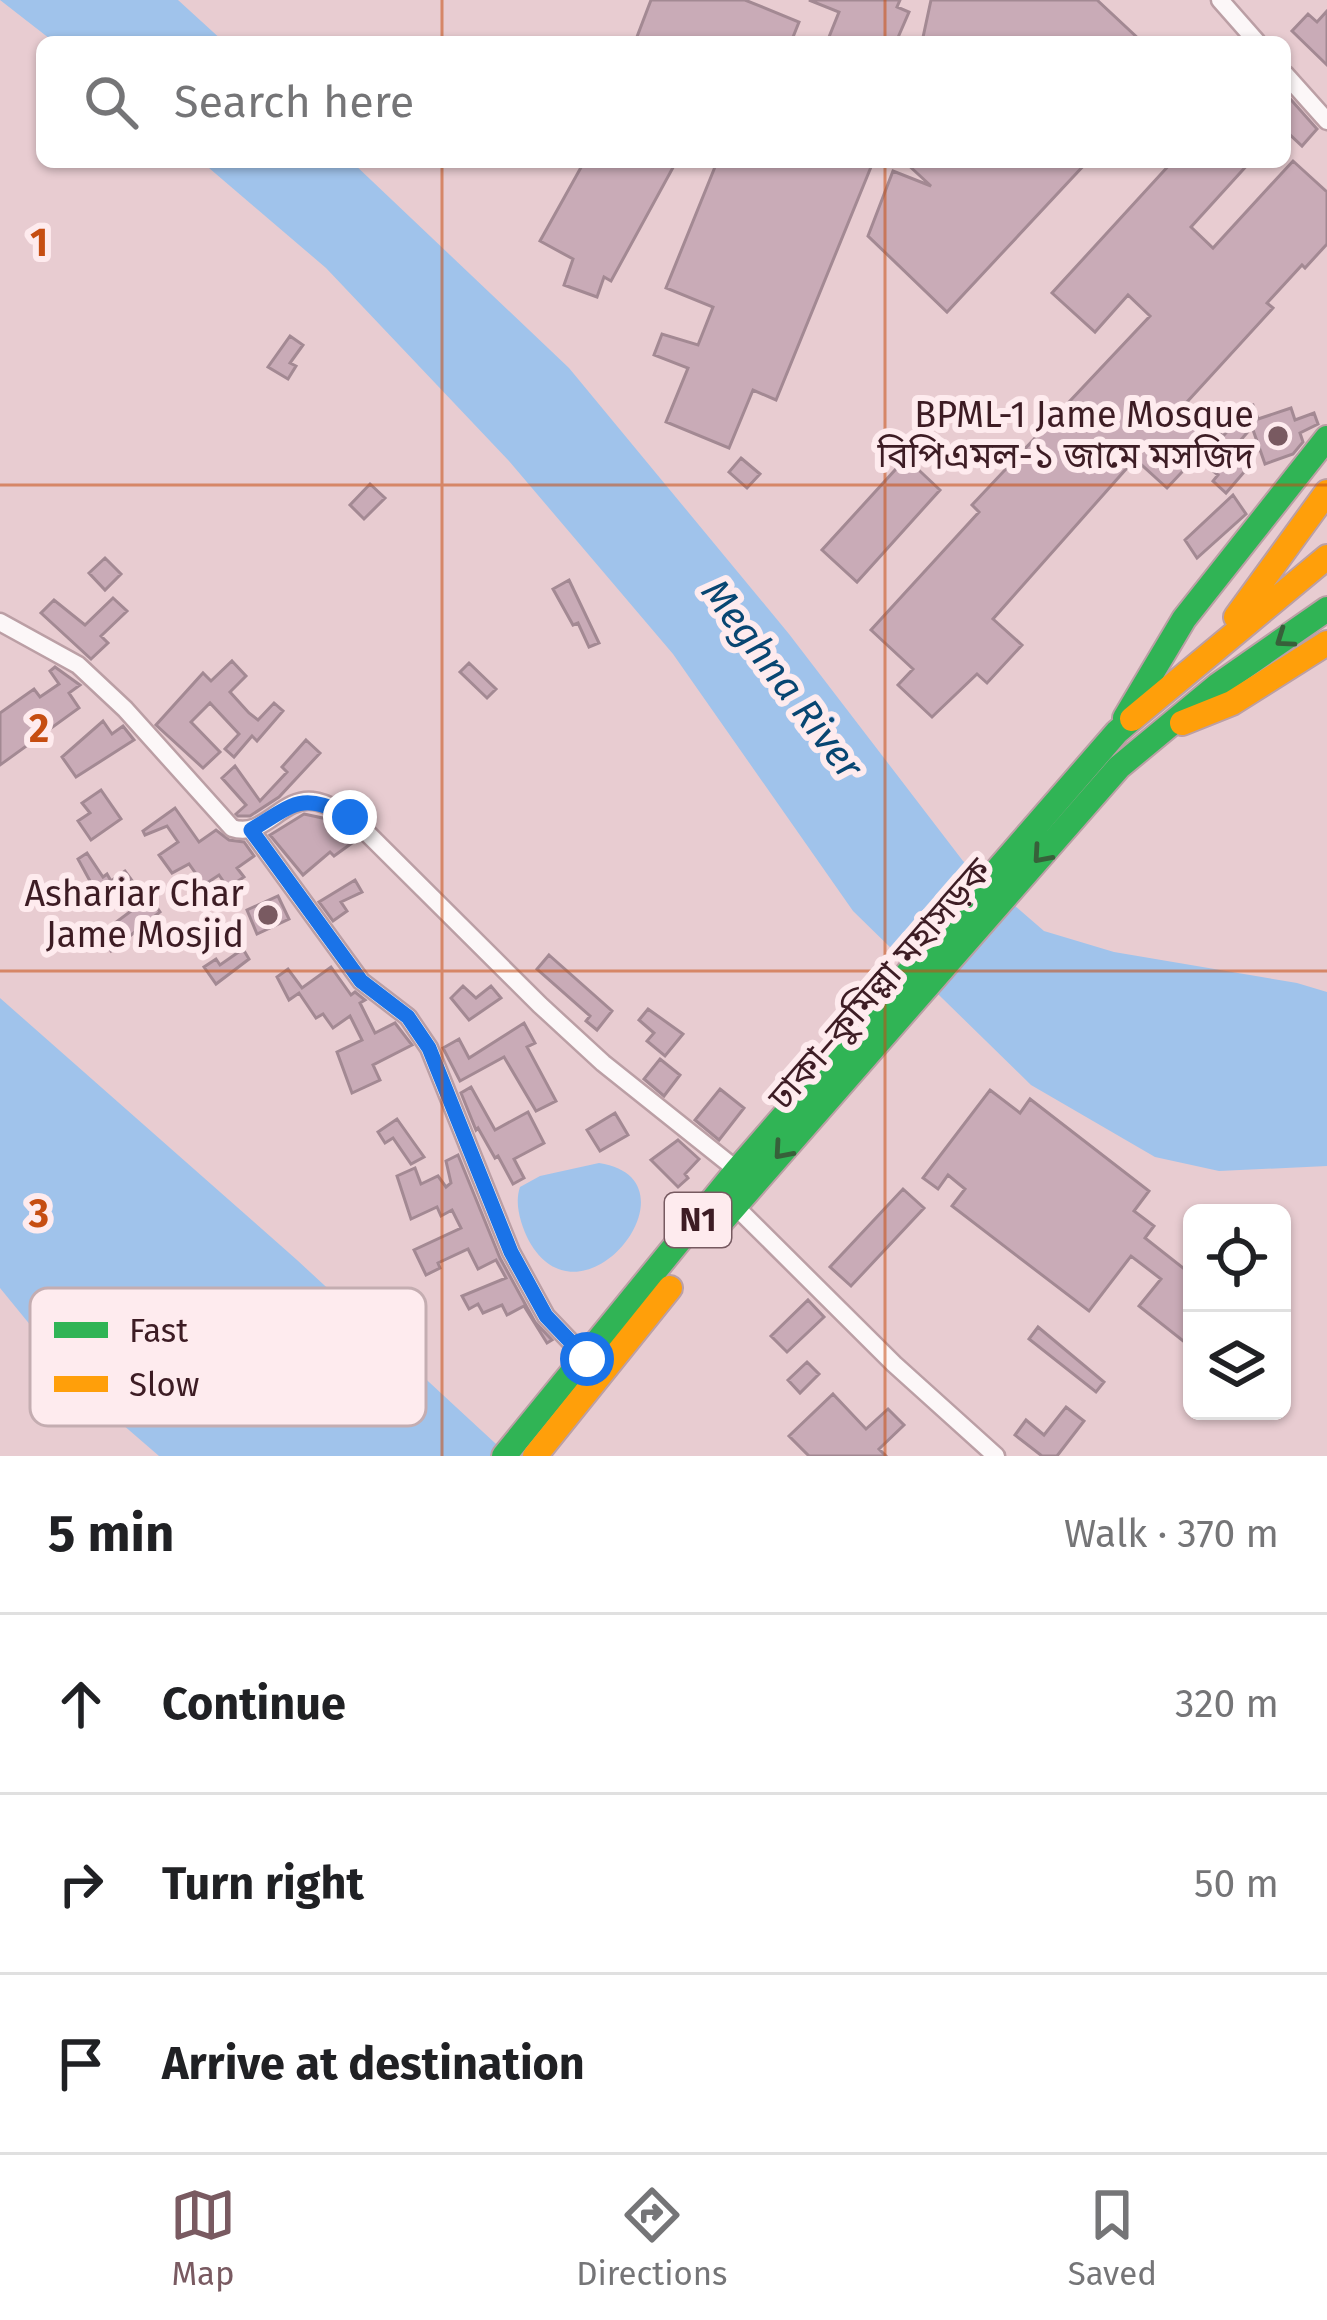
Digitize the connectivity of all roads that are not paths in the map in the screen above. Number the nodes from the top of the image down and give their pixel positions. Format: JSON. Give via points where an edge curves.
{"nodes":[{"id":1,"x":1220,"y":0,"type":"edge"},
{"id":2,"x":1252,"y":36,"type":"edge"},
{"id":3,"x":1291,"y":81,"type":"edge"},
{"id":4,"x":1327,"y":121,"type":"edge"},
{"id":5,"x":1327,"y":438,"type":"edge"},
{"id":6,"x":1327,"y":492,"type":"edge"},
{"id":7,"x":1327,"y":509,"type":"edge"},
{"id":8,"x":1327,"y":536,"type":"edge"},
{"id":9,"x":1327,"y":569,"type":"edge"},
{"id":10,"x":1268,"y":576,"type":"junction"},
{"id":11,"x":1327,"y":610,"type":"edge"},
{"id":12,"x":0,"y":622,"type":"edge"},
{"id":13,"x":1327,"y":643,"type":"edge"},
{"id":14,"x":1200,"y":664,"type":"junction"},
{"id":15,"x":1117,"y":732,"type":"junction"},
{"id":16,"x":1157,"y":734,"type":"junction"},
{"id":17,"x":1107,"y":762,"type":"junction"},
{"id":18,"x":251,"y":830,"type":"junction"},
{"id":19,"x":851,"y":1055,"type":"junction"},
{"id":20,"x":736,"y":1170,"type":"junction"},
{"id":21,"x":734,"y":1205,"type":"junction"},
{"id":22,"x":587,"y":1359,"type":"junction"},
{"id":23,"x":565,"y":1404,"type":"junction"},
{"id":24,"x":504,"y":1456,"type":"edge"},
{"id":25,"x":535,"y":1456,"type":"edge"},
{"id":26,"x":996,"y":1456,"type":"edge"}],
"edges":[{"from":1,"to":2,"type":"street"},
{"from":3,"to":4,"type":"street"},
{"from":5,"to":15,"type":"main road","via":[[1184,619]]},
{"from":6,"to":10,"type":"main road","name":"ঢাকা–কুমিল্লা মহাসড়ক","number":"N1"},
{"from":7,"to":10,"type":"main road","name":"ঢাকা–কুমিল্লা মহাসড়ক","number":"N1"},
{"from":8,"to":10,"type":"main road","name":"ঢাকা–কুমিল্লা মহাসড়ক","number":"N1"},
{"from":8,"to":14,"type":"main road","name":"ঢাকা–কুমিল্লা মহাসড়ক","number":"N1"},
{"from":9,"to":14,"type":"main road","name":"ঢাকা–কুমিল্লা মহাসড়ক","number":"N1"},
{"from":10,"to":14,"type":"main road","name":"ঢাকা–কুমিল্লা মহাসড়ক","number":"N1"},
{"from":11,"to":16,"type":"main road","name":"ঢাকা–কুমিল্লা মহাসড়ক","number":"N1","one_way":true},
{"from":12,"to":18,"type":"street","via":[[78,664],[232,828]]},
{"from":13,"to":16,"type":"main road","via":[[1232,703]]},
{"from":14,"to":15,"type":"main road","name":"ঢাকা–কুমিল্লা মহাসড়ক","number":"N1"},
{"from":15,"to":17,"type":"main road","name":"ঢাকা–কুমিল্লা মহাসড়ক","number":"N1"},
{"from":16,"to":17,"type":"main road","name":"ঢাকা–কুমিল্লা মহাসড়ক","number":"N1"},
{"from":17,"to":19,"type":"main road","name":"ঢাকা–কুমিল্লা মহাসড়ক","number":"N1"},
{"from":18,"to":20,"type":"street","via":[[298,801],[350,817],[603,1063]]},
{"from":18,"to":22,"type":"street","via":[[361,981],[408,1017],[429,1048],[511,1252],[546,1316]]},
{"from":19,"to":20,"type":"main road","name":"ঢাকা–কুমিল্লা মহাসড়ক","number":"N1"},
{"from":19,"to":21,"type":"main road","name":"ঢাকা–কুমিল্লা মহাসড়ক","number":"N1","one_way":true},
{"from":20,"to":22,"type":"main road","name":"ঢাকা–কুমিল্লা মহাসড়ক","number":"N1"},
{"from":21,"to":23,"type":"main road","name":"ঢাকা–কুমিল্লা মহাসড়ক","number":"N1"},
{"from":21,"to":26,"type":"street"},
{"from":22,"to":23,"type":"main road","name":"ঢাকা–কুমিল্লা মহাসড়ক","number":"N1"},
{"from":23,"to":24,"type":"main road","name":"ঢাকা–কুমিল্লা মহাসড়ক","number":"N1"},
{"from":23,"to":25,"type":"main road","name":"ঢাকা–কুমিল্লা মহাসড়ক","number":"N1"}]}
